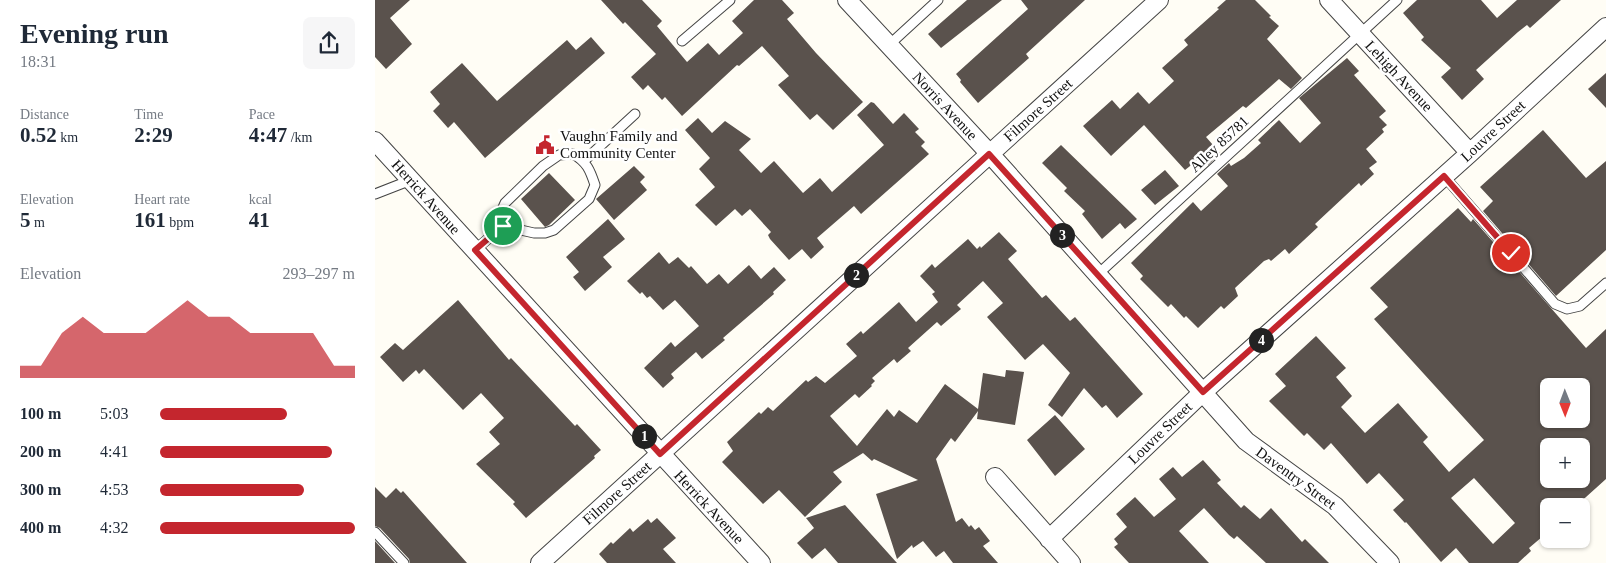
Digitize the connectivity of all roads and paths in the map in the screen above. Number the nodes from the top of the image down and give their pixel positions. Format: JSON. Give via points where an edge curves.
{"nodes":[{"id":1,"x":730,"y":0,"type":"edge"},
{"id":2,"x":847,"y":0,"type":"edge"},
{"id":3,"x":938,"y":0,"type":"edge"},
{"id":4,"x":1159,"y":0,"type":"edge"},
{"id":5,"x":1329,"y":0,"type":"edge"},
{"id":6,"x":1397,"y":0,"type":"edge"},
{"id":7,"x":1606,"y":26,"type":"edge"},
{"id":8,"x":1360,"y":34,"type":"junction"},
{"id":9,"x":682,"y":41,"type":"dead end"},
{"id":10,"x":889,"y":45,"type":"junction"},
{"id":11,"x":635,"y":114,"type":"dead end"},
{"id":12,"x":375,"y":141,"type":"edge"},
{"id":13,"x":1470,"y":153,"type":"junction"},
{"id":14,"x":989,"y":154,"type":"junction"},
{"id":15,"x":583,"y":161,"type":"junction"},
{"id":16,"x":1444,"y":176,"type":"junction"},
{"id":17,"x":411,"y":180,"type":"junction"},
{"id":18,"x":375,"y":194,"type":"edge"},
{"id":19,"x":503,"y":226,"type":"junction"},
{"id":20,"x":475,"y":250,"type":"junction"},
{"id":21,"x":1097,"y":275,"type":"junction"},
{"id":22,"x":1606,"y":283,"type":"edge"},
{"id":23,"x":1203,"y":392,"type":"junction"},
{"id":24,"x":660,"y":454,"type":"junction"},
{"id":25,"x":995,"y":476,"type":"dead end"},
{"id":26,"x":375,"y":532,"type":"edge"},
{"id":27,"x":1049,"y":539,"type":"junction"},
{"id":28,"x":404,"y":563,"type":"edge"},
{"id":29,"x":540,"y":563,"type":"edge"},
{"id":30,"x":761,"y":563,"type":"edge"},
{"id":31,"x":1071,"y":563,"type":"edge"},
{"id":32,"x":1390,"y":563,"type":"edge"}],
"edges":[{"from":1,"to":9,"type":"lane"},
{"from":2,"to":10,"type":"street","name":"Norris Avenue"},
{"from":3,"to":10,"type":"lane"},
{"from":4,"to":14,"type":"street","name":"Filmore Street"},
{"from":5,"to":8,"type":"street","name":"Lehigh Avenue"},
{"from":6,"to":8,"type":"lane","name":"Alley 85781"},
{"from":7,"to":13,"type":"street","name":"Louvre Street"},
{"from":8,"to":13,"type":"street","name":"Lehigh Avenue"},
{"from":8,"to":21,"type":"lane","name":"Alley 85781"},
{"from":10,"to":14,"type":"street","name":"Norris Avenue"},
{"from":11,"to":15,"type":"lane"},
{"from":12,"to":17,"type":"street","name":"Herrick Avenue"},
{"from":13,"to":16,"type":"street","name":"Louvre Street"},
{"from":14,"to":21,"type":"street","name":"Norris Avenue"},
{"from":14,"to":24,"type":"street","name":"Filmore Street"},
{"from":15,"to":19,"type":"lane","via":[[573,154],[559,155],[543,166],[505,203],[501,212]]},
{"from":15,"to":19,"type":"lane","via":[[590,169],[595,185],[589,199],[554,230],[534,233]]},
{"from":16,"to":22,"type":"lane","via":[[1555,304],[1567,309],[1580,306]]},
{"from":16,"to":23,"type":"street","name":"Louvre Street"},
{"from":17,"to":18,"type":"lane"},
{"from":17,"to":20,"type":"street","name":"Herrick Avenue"},
{"from":19,"to":20,"type":"lane"},
{"from":20,"to":24,"type":"street","name":"Herrick Avenue"},
{"from":21,"to":23,"type":"street","name":"Norris Avenue"},
{"from":23,"to":27,"type":"street","name":"Louvre Street"},
{"from":23,"to":32,"type":"street","name":"Daventry Street","via":[[1246,441],[1335,506]]},
{"from":24,"to":29,"type":"street","name":"Filmore Street"},
{"from":24,"to":30,"type":"street","name":"Herrick Avenue"},
{"from":25,"to":27,"type":"street"},
{"from":26,"to":28,"type":"lane"},
{"from":27,"to":31,"type":"street"}]}
